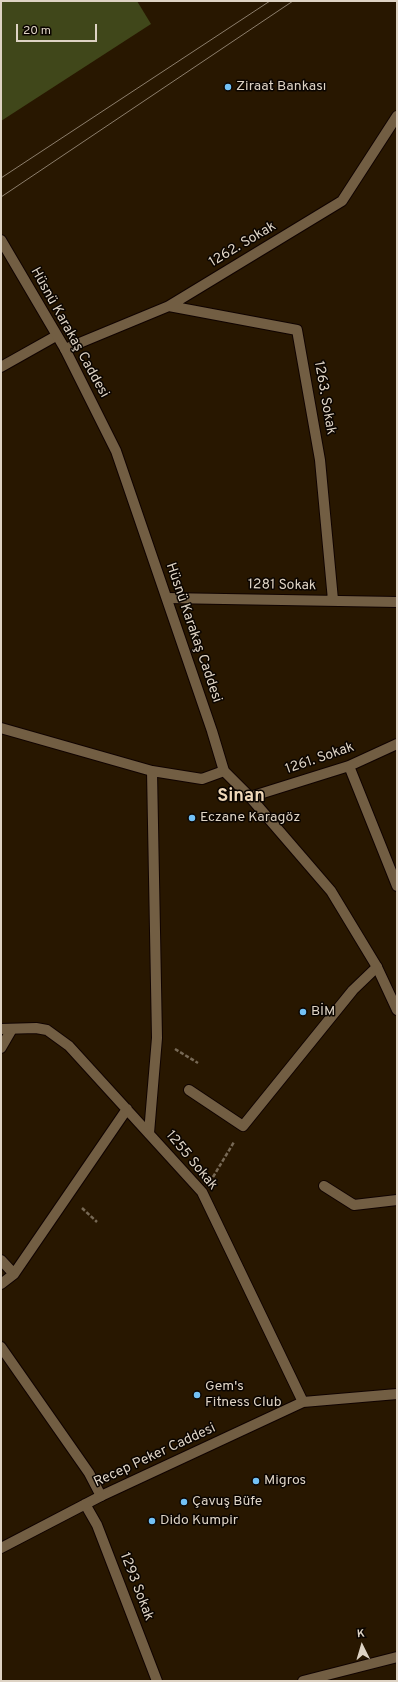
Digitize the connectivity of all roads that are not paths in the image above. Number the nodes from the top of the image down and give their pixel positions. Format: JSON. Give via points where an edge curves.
{"nodes":[{"id":1,"x":397,"y":116,"type":"edge"},
{"id":2,"x":1,"y":240,"type":"edge"},
{"id":3,"x":169,"y":306,"type":"junction"},
{"id":4,"x":56,"y":336,"type":"junction"},
{"id":5,"x":65,"y":349,"type":"junction"},
{"id":6,"x":1,"y":367,"type":"edge"},
{"id":7,"x":167,"y":598,"type":"junction"},
{"id":8,"x":333,"y":600,"type":"junction"},
{"id":9,"x":397,"y":602,"type":"edge"},
{"id":10,"x":1,"y":728,"type":"edge"},
{"id":11,"x":397,"y":744,"type":"edge"},
{"id":12,"x":349,"y":766,"type":"junction"},
{"id":13,"x":152,"y":770,"type":"junction"},
{"id":14,"x":224,"y":770,"type":"junction"},
{"id":15,"x":250,"y":798,"type":"junction"},
{"id":16,"x":397,"y":886,"type":"edge"},
{"id":17,"x":377,"y":967,"type":"junction"},
{"id":18,"x":397,"y":1010,"type":"edge"},
{"id":19,"x":1,"y":1029,"type":"edge"},
{"id":20,"x":12,"y":1029,"type":"junction"},
{"id":21,"x":1,"y":1048,"type":"edge"},
{"id":22,"x":189,"y":1090,"type":"dead end"},
{"id":23,"x":127,"y":1109,"type":"junction"},
{"id":24,"x":149,"y":1133,"type":"junction"},
{"id":25,"x":324,"y":1186,"type":"dead end"},
{"id":26,"x":397,"y":1200,"type":"edge"},
{"id":27,"x":1,"y":1260,"type":"edge"},
{"id":28,"x":14,"y":1274,"type":"junction"},
{"id":29,"x":1,"y":1284,"type":"edge"},
{"id":30,"x":1,"y":1347,"type":"edge"},
{"id":31,"x":397,"y":1394,"type":"edge"},
{"id":32,"x":303,"y":1402,"type":"junction"},
{"id":33,"x":101,"y":1496,"type":"junction"},
{"id":34,"x":85,"y":1504,"type":"junction"},
{"id":35,"x":1,"y":1548,"type":"edge"},
{"id":36,"x":397,"y":1657,"type":"edge"},
{"id":37,"x":157,"y":1681,"type":"edge"},
{"id":38,"x":303,"y":1681,"type":"edge"}],
"edges":[{"from":1,"to":3,"type":"street","name":"1262. Sokak","via":[[342,201]]},
{"from":2,"to":4,"type":"street","name":"Hüsnü Karakaş Caddesi"},
{"from":3,"to":5,"type":"street","name":"1262. Sokak"},
{"from":3,"to":8,"type":"street","name":"1263. Sokak","via":[[298,330],[320,460]]},
{"from":4,"to":5,"type":"street","name":"Hüsnü Karakaş Caddesi"},
{"from":4,"to":6,"type":"street"},
{"from":5,"to":7,"type":"street","name":"Hüsnü Karakaş Caddesi","via":[[116,451]]},
{"from":7,"to":8,"type":"street","name":"1281 Sokak"},
{"from":7,"to":14,"type":"street","name":"Hüsnü Karakaş Caddesi"},
{"from":8,"to":9,"type":"street","name":"1281 Sokak"},
{"from":10,"to":13,"type":"street"},
{"from":11,"to":12,"type":"street","name":"1261. Sokak"},
{"from":12,"to":15,"type":"street","name":"1261. Sokak"},
{"from":12,"to":16,"type":"street"},
{"from":13,"to":14,"type":"street","via":[[202,779]]},
{"from":13,"to":24,"type":"street","via":[[157,1038]]},
{"from":14,"to":15,"type":"street","name":"Hüsnü Karakaş Caddesi"},
{"from":15,"to":17,"type":"street","name":"Hüsnü Karakaş Caddesi","via":[[331,891]]},
{"from":17,"to":18,"type":"street","name":"Hüsnü Karakaş Caddesi"},
{"from":17,"to":22,"type":"street","via":[[353,990],[243,1126]]},
{"from":19,"to":20,"type":"street","name":"1255 Sokak"},
{"from":20,"to":21,"type":"street"},
{"from":20,"to":23,"type":"street","name":"1255 Sokak","via":[[46,1030],[69,1046]]},
{"from":23,"to":24,"type":"street","name":"1255 Sokak"},
{"from":23,"to":28,"type":"street"},
{"from":24,"to":32,"type":"street","name":"1255 Sokak","via":[[202,1192]]},
{"from":25,"to":26,"type":"street","via":[[354,1205]]},
{"from":27,"to":28,"type":"street"},
{"from":28,"to":29,"type":"street"},
{"from":30,"to":33,"type":"street","via":[[89,1473]]},
{"from":31,"to":32,"type":"street","name":"Recep Peker Caddesi"},
{"from":32,"to":33,"type":"street","name":"Recep Peker Caddesi"},
{"from":33,"to":34,"type":"street","name":"Recep Peker Caddesi"},
{"from":34,"to":35,"type":"street","name":"Recep Peker Caddesi"},
{"from":34,"to":37,"type":"street","name":"1293 Sokak","via":[[98,1525]]},
{"from":36,"to":38,"type":"street"}]}
